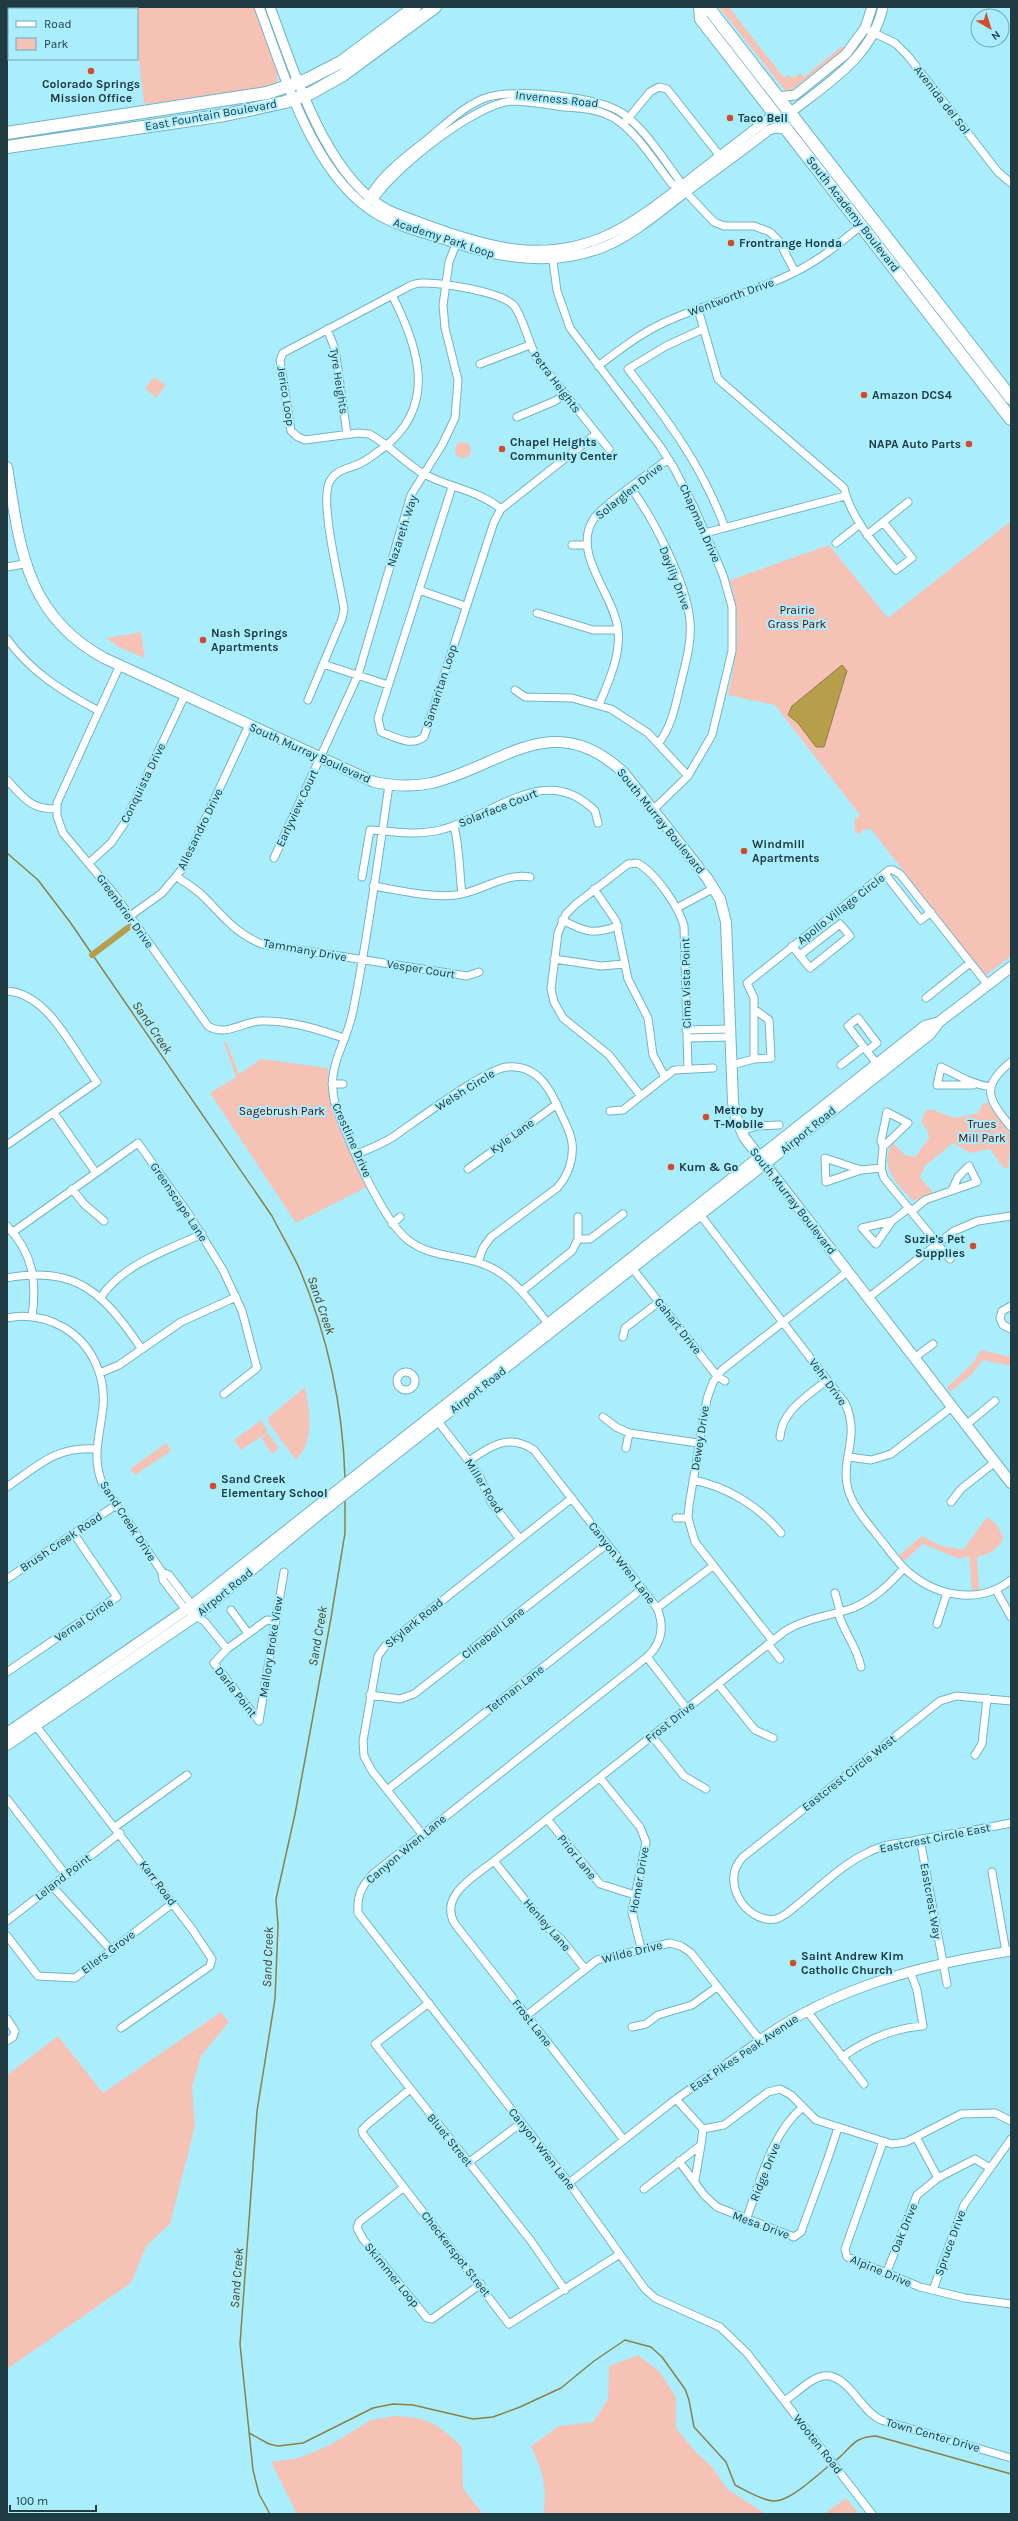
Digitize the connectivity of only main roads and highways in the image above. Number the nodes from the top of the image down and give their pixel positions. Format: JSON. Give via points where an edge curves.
{"nodes":[{"id":1,"x":415,"y":7,"type":"edge"},
{"id":2,"x":435,"y":7,"type":"edge"},
{"id":3,"x":700,"y":7,"type":"edge"},
{"id":4,"x":725,"y":50,"type":"junction"},
{"id":5,"x":791,"y":112,"type":"junction"},
{"id":6,"x":775,"y":114,"type":"junction"},
{"id":7,"x":7,"y":133,"type":"edge"},
{"id":8,"x":7,"y":147,"type":"edge"},
{"id":9,"x":862,"y":205,"type":"junction"},
{"id":10,"x":1011,"y":398,"type":"edge"},
{"id":11,"x":1011,"y":419,"type":"edge"},
{"id":12,"x":7,"y":467,"type":"edge"},
{"id":13,"x":1011,"y":967,"type":"edge"},
{"id":14,"x":939,"y":1022,"type":"junction"},
{"id":15,"x":758,"y":1157,"type":"junction"},
{"id":16,"x":764,"y":1166,"type":"junction"},
{"id":17,"x":697,"y":1211,"type":"junction"},
{"id":18,"x":1011,"y":1483,"type":"edge"},
{"id":19,"x":321,"y":1508,"type":"junction"},
{"id":20,"x":32,"y":1722,"type":"junction"},
{"id":21,"x":7,"y":1733,"type":"edge"},
{"id":22,"x":7,"y":1745,"type":"edge"}],
"edges":[{"from":1,"to":7,"type":"highway","name":"East Fountain Boulevard","via":[[352,55],[294,84],[235,99]]},
{"from":2,"to":8,"type":"highway","name":"East Fountain Boulevard","via":[[355,68],[299,97],[224,115]]},
{"from":3,"to":4,"type":"highway","name":"South Academy Boulevard","via":[[701,19]]},
{"from":3,"to":5,"type":"highway","name":"South Academy Boulevard","via":[[711,11]]},
{"from":4,"to":5,"type":"highway","via":[[742,62],[777,107]]},
{"from":4,"to":6,"type":"highway","name":"South Academy Boulevard"},
{"from":5,"to":9,"type":"highway","name":"South Academy Boulevard"},
{"from":6,"to":9,"type":"highway","via":[[790,122],[853,202]]},
{"from":6,"to":11,"type":"highway","name":"South Academy Boulevard"},
{"from":9,"to":10,"type":"highway","name":"South Academy Boulevard"},
{"from":12,"to":15,"type":"main road","name":"South Murray Boulevard","via":[[24,564],[39,597],[55,619],[84,646],[120,665],[362,778],[389,785],[432,783],[515,749],[540,743],[566,744],[598,754],[617,767],[654,809],[714,888],[722,905],[726,922],[733,1102],[741,1131]]},
{"from":13,"to":14,"type":"main road","name":"Airport Road"},
{"from":14,"to":15,"type":"main road","name":"Airport Road","via":[[925,1026]]},
{"from":14,"to":16,"type":"main road","name":"Airport Road","via":[[930,1034]]},
{"from":15,"to":16,"type":"main road","name":"South Murray Boulevard"},
{"from":15,"to":17,"type":"main road","name":"Airport Road"},
{"from":16,"to":17,"type":"main road","name":"Airport Road"},
{"from":16,"to":18,"type":"main road","name":"South Murray Boulevard"},
{"from":17,"to":19,"type":"main road","name":"Airport Road"},
{"from":19,"to":20,"type":"main road","name":"Airport Road"},
{"from":19,"to":20,"type":"main road","name":"Airport Road","via":[[197,1614]]},
{"from":20,"to":21,"type":"main road","name":"Airport Road"},
{"from":20,"to":22,"type":"main road","name":"Airport Road"}]}
